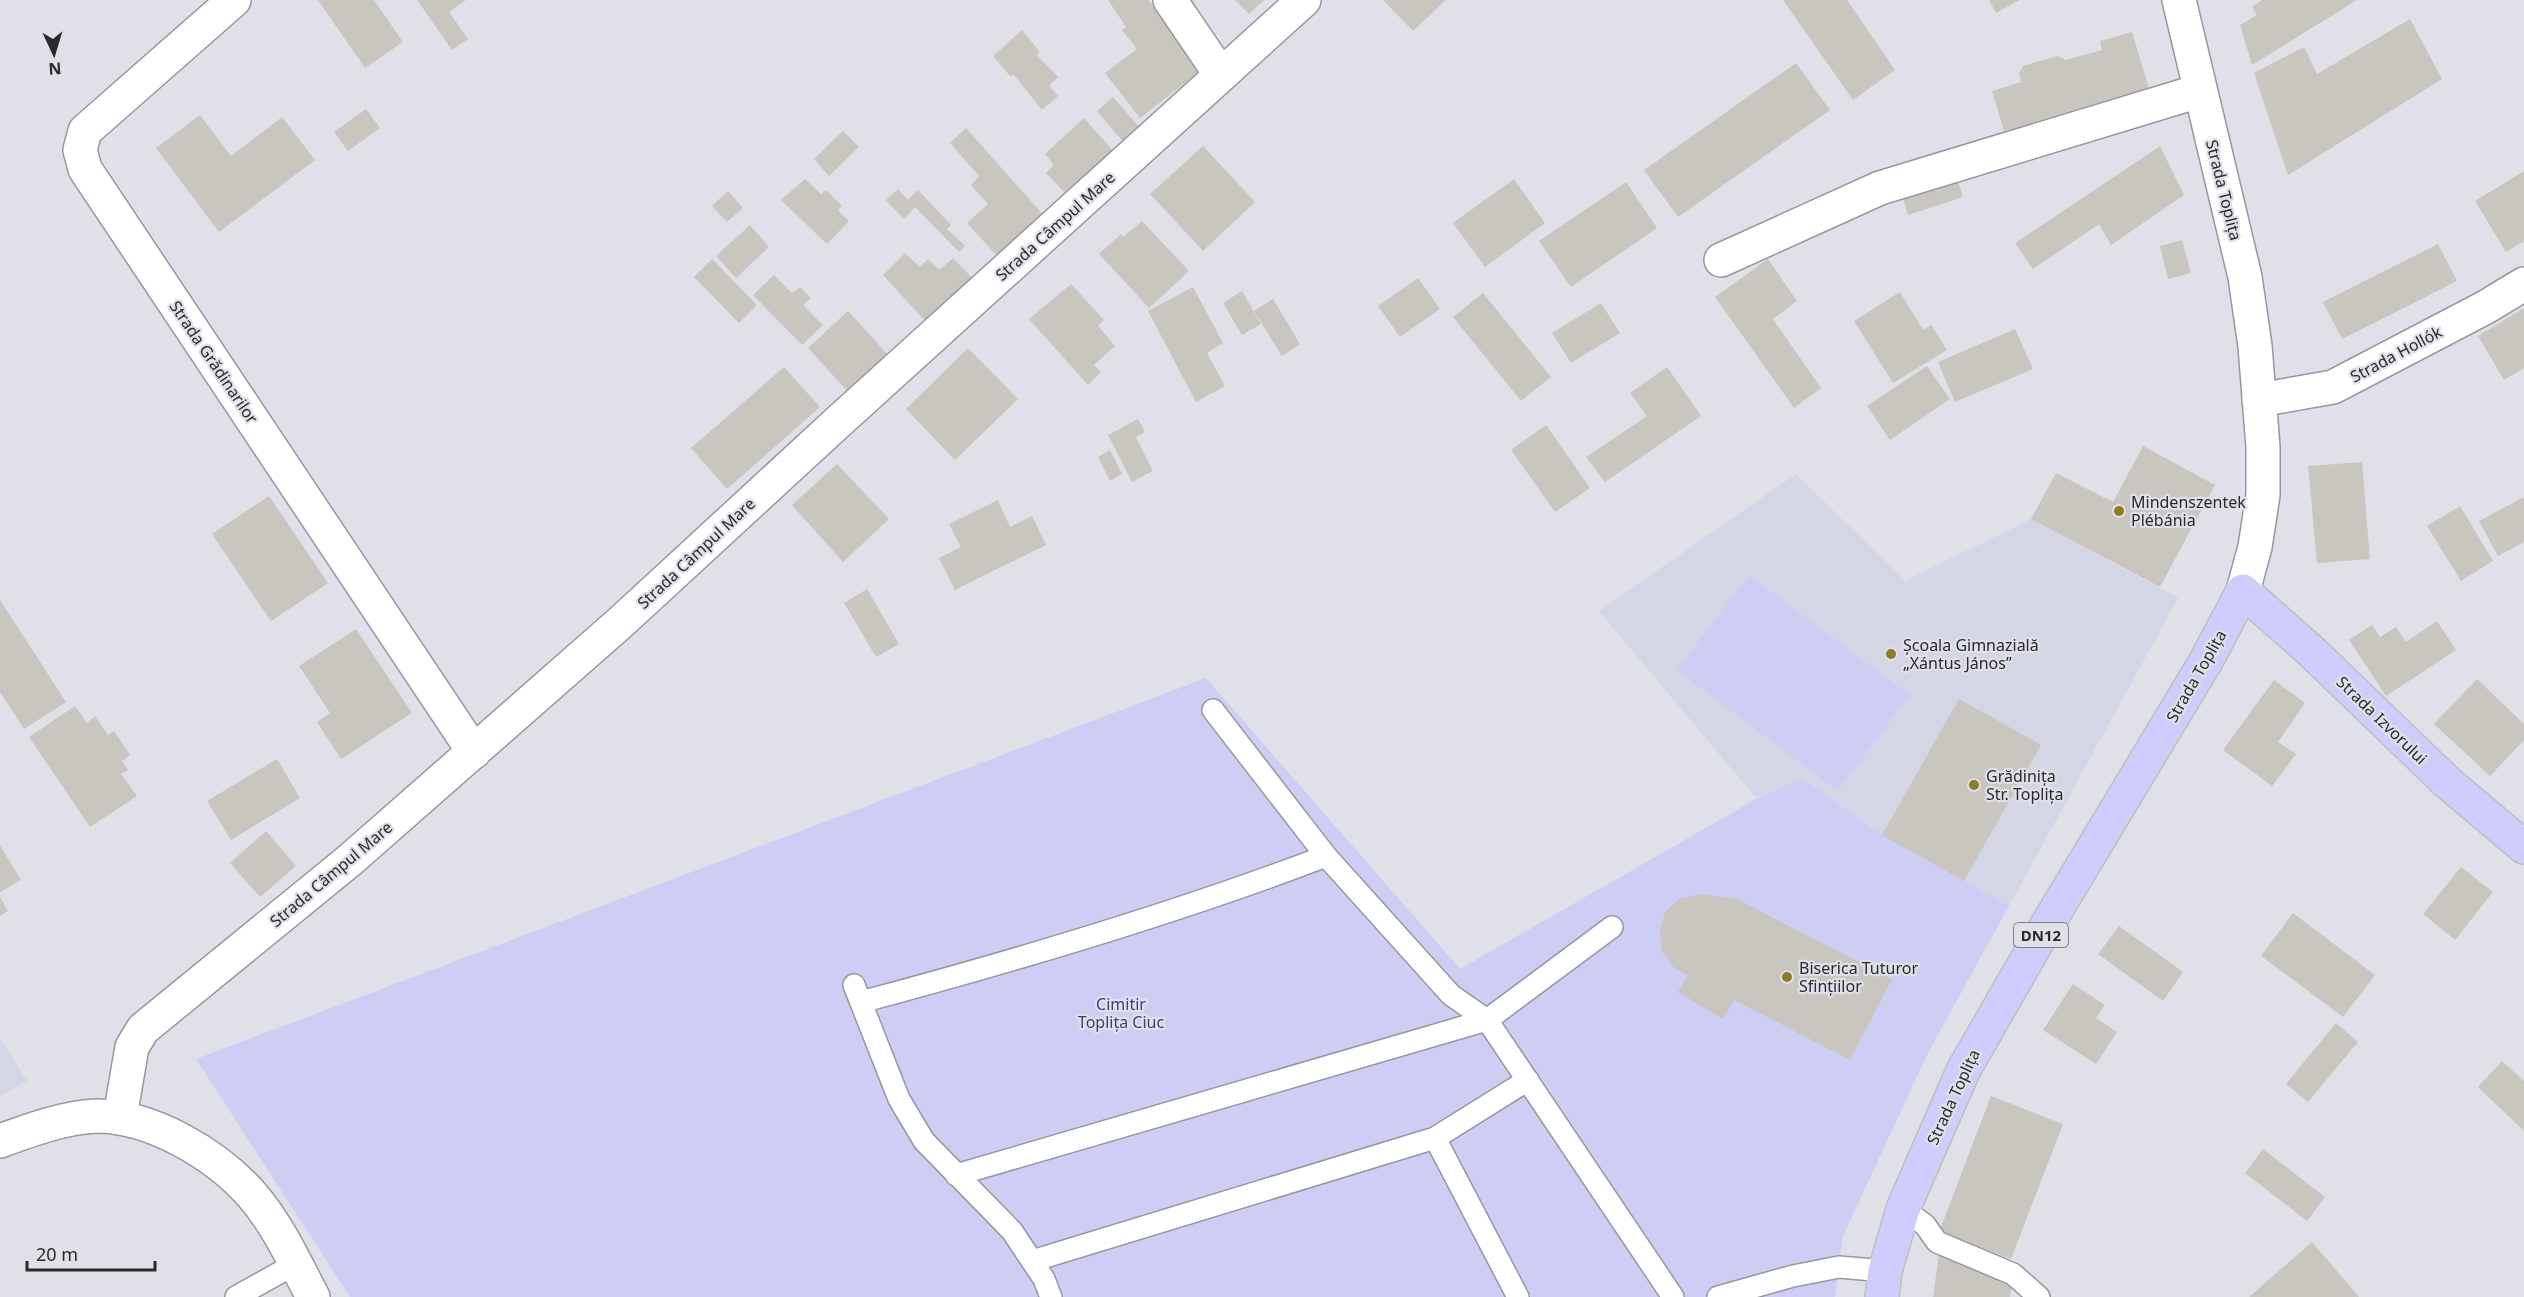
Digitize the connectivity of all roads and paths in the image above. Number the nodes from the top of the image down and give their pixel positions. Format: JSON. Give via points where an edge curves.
{"nodes":[{"id":1,"x":234,"y":0,"type":"edge"},
{"id":2,"x":1170,"y":0,"type":"edge"},
{"id":3,"x":1304,"y":0,"type":"edge"},
{"id":4,"x":2179,"y":0,"type":"edge"},
{"id":5,"x":1221,"y":75,"type":"junction"},
{"id":6,"x":2199,"y":91,"type":"junction"},
{"id":7,"x":1721,"y":260,"type":"dead end"},
{"id":8,"x":2524,"y":284,"type":"edge"},
{"id":9,"x":2259,"y":400,"type":"junction"},
{"id":10,"x":2243,"y":591,"type":"junction"},
{"id":11,"x":1213,"y":710,"type":"dead end"},
{"id":12,"x":474,"y":752,"type":"junction"},
{"id":13,"x":2524,"y":847,"type":"edge"},
{"id":14,"x":1326,"y":856,"type":"junction"},
{"id":15,"x":1612,"y":927,"type":"dead end"},
{"id":16,"x":1487,"y":1020,"type":"junction"},
{"id":17,"x":1527,"y":1080,"type":"junction"},
{"id":18,"x":120,"y":1117,"type":"junction"},
{"id":19,"x":1435,"y":1138,"type":"junction"},
{"id":20,"x":0,"y":1141,"type":"edge"},
{"id":21,"x":956,"y":1175,"type":"junction"},
{"id":22,"x":1903,"y":1209,"type":"junction"},
{"id":23,"x":1032,"y":1261,"type":"junction"},
{"id":24,"x":295,"y":1264,"type":"junction"},
{"id":25,"x":1884,"y":1284,"type":"edge"},
{"id":26,"x":236,"y":1297,"type":"edge"},
{"id":27,"x":313,"y":1297,"type":"edge"},
{"id":28,"x":1051,"y":1297,"type":"edge"},
{"id":29,"x":1518,"y":1297,"type":"edge"},
{"id":30,"x":1673,"y":1297,"type":"edge"},
{"id":31,"x":1718,"y":1297,"type":"edge"},
{"id":32,"x":2039,"y":1297,"type":"edge"}],
"edges":[{"from":1,"to":12,"type":"street","name":"Strada Grădinarilor","via":[[85,131],[80,150],[86,169]]},
{"from":2,"to":5,"type":"street"},
{"from":3,"to":5,"type":"street","name":"Strada Câmpul Mare"},
{"from":4,"to":6,"type":"street","name":"Strada Toplița","number":"DN12"},
{"from":5,"to":12,"type":"street","name":"Strada Câmpul Mare"},
{"from":6,"to":7,"type":"street","via":[[1880,188]]},
{"from":6,"to":9,"type":"street","name":"Strada Toplița","number":"DN12","via":[[2245,278]]},
{"from":8,"to":9,"type":"street","name":"Strada Hollók","via":[[2333,387]]},
{"from":9,"to":10,"type":"street","name":"Strada Toplița","number":"DN12","via":[[2263,495]]},
{"from":10,"to":13,"type":"main road","name":"Strada Izvorului","via":[[2447,782]]},
{"from":10,"to":22,"type":"main road","name":"Strada Toplița","number":"DN12","via":[[2206,661],[1963,1071]]},
{"from":11,"to":14,"type":"lane"},
{"from":12,"to":18,"type":"street","name":"Strada Câmpul Mare","via":[[350,860],[143,1029],[132,1047]]},
{"from":14,"to":16,"type":"lane","via":[[1451,995]]},
{"from":14,"to":21,"type":"lane","via":[[1244,887],[1011,962],[858,993],[899,1099],[924,1141]]},
{"from":15,"to":16,"type":"lane"},
{"from":16,"to":17,"type":"lane"},
{"from":16,"to":21,"type":"lane"},
{"from":17,"to":19,"type":"lane"},
{"from":17,"to":30,"type":"lane"},
{"from":18,"to":20,"type":"street","via":[[71,1120]]},
{"from":18,"to":24,"type":"street","via":[[180,1139],[224,1168],[252,1195]]},
{"from":19,"to":23,"type":"lane"},
{"from":19,"to":29,"type":"lane"},
{"from":21,"to":23,"type":"lane","via":[[1012,1230]]},
{"from":22,"to":25,"type":"main road","name":"Strada Toplița","number":"DN12"},
{"from":22,"to":32,"type":"lane","via":[[1925,1225],[1937,1242],[2013,1275]]},
{"from":23,"to":28,"type":"lane"},
{"from":24,"to":26,"type":"lane"},
{"from":24,"to":27,"type":"street"},
{"from":25,"to":31,"type":"lane","via":[[1839,1267]]}]}
